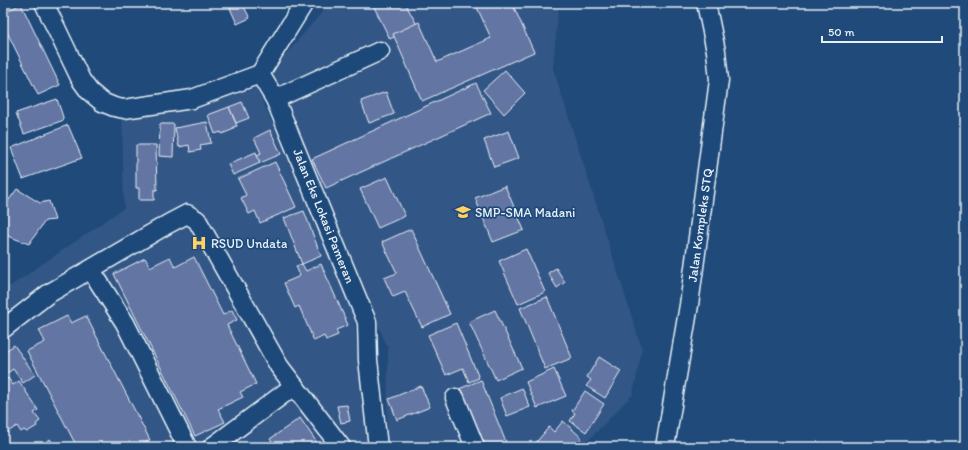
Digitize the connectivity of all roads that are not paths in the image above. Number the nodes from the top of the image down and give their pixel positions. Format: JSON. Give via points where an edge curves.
{"nodes":[{"id":1,"x":44,"y":3,"type":"edge"},
{"id":2,"x":304,"y":3,"type":"edge"},
{"id":3,"x":706,"y":3,"type":"edge"},
{"id":4,"x":380,"y":51,"type":"dead end"},
{"id":5,"x":260,"y":74,"type":"junction"},
{"id":6,"x":275,"y":99,"type":"junction"},
{"id":7,"x":91,"y":270,"type":"junction"},
{"id":8,"x":3,"y":329,"type":"edge"},
{"id":9,"x":294,"y":386,"type":"junction"},
{"id":10,"x":455,"y":398,"type":"dead end"},
{"id":11,"x":187,"y":447,"type":"edge"},
{"id":12,"x":212,"y":447,"type":"edge"},
{"id":13,"x":341,"y":447,"type":"edge"},
{"id":14,"x":378,"y":447,"type":"edge"},
{"id":15,"x":475,"y":447,"type":"edge"},
{"id":16,"x":664,"y":447,"type":"edge"}],
"edges":[{"from":1,"to":5,"type":"street","via":[[81,80],[102,102],[114,107],[124,109],[192,99]]},
{"from":2,"to":5,"type":"street"},
{"from":3,"to":16,"type":"street","name":"Jalan Kompleks STQ","via":[[719,80],[689,305]]},
{"from":4,"to":6,"type":"street"},
{"from":5,"to":6,"type":"street","name":"Jalan Eks Lokasi Pameran"},
{"from":6,"to":14,"type":"street","name":"Jalan Eks Lokasi Pameran","via":[[366,322]]},
{"from":7,"to":8,"type":"street","via":[[48,294]]},
{"from":7,"to":9,"type":"street","via":[[187,214],[197,220],[279,366]]},
{"from":7,"to":11,"type":"street","via":[[125,323]]},
{"from":9,"to":12,"type":"street"},
{"from":9,"to":13,"type":"street"},
{"from":10,"to":15,"type":"street"}]}
